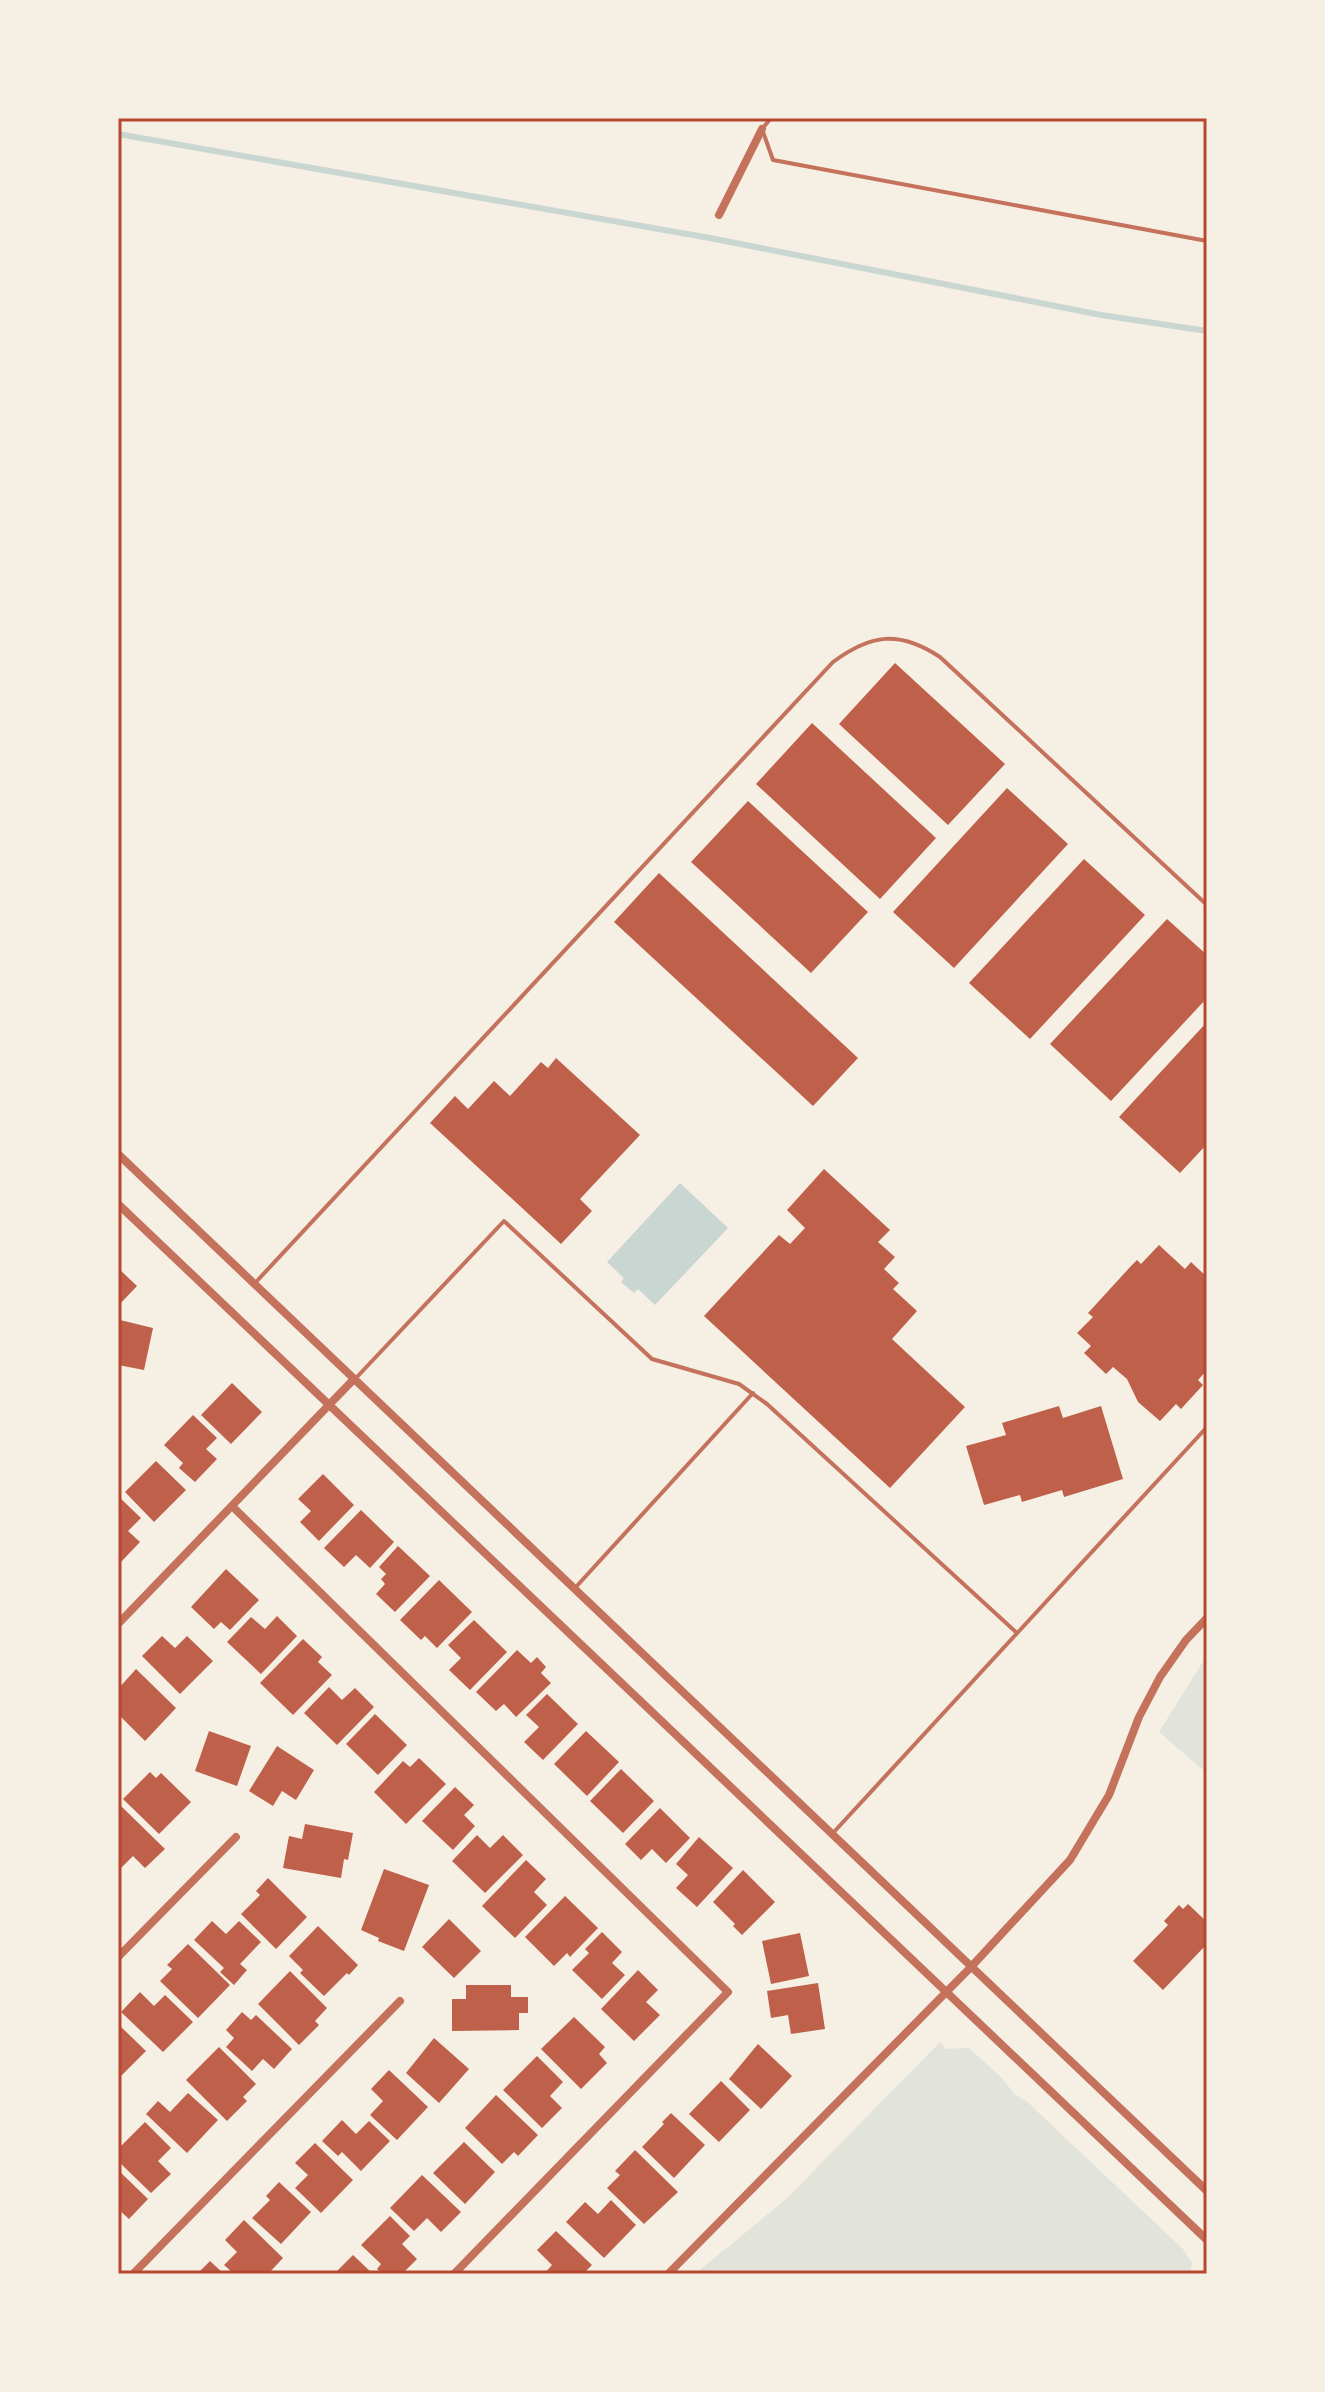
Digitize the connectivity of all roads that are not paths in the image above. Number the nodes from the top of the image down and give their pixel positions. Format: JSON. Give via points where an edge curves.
{"nodes":[{"id":1,"x":771,"y":118,"type":"edge"},
{"id":2,"x":762,"y":129,"type":"junction"},
{"id":3,"x":719,"y":215,"type":"dead end"},
{"id":4,"x":1207,"y":241,"type":"edge"},
{"id":5,"x":1207,"y":905,"type":"edge"},
{"id":6,"x":118,"y":1154,"type":"edge"},
{"id":7,"x":118,"y":1204,"type":"edge"},
{"id":8,"x":254,"y":1284,"type":"junction"},
{"id":9,"x":354,"y":1379,"type":"junction"},
{"id":10,"x":753,"y":1393,"type":"junction"},
{"id":11,"x":330,"y":1406,"type":"junction"},
{"id":12,"x":1207,"y":1427,"type":"edge"},
{"id":13,"x":233,"y":1507,"type":"junction"},
{"id":14,"x":575,"y":1588,"type":"junction"},
{"id":15,"x":1207,"y":1618,"type":"edge"},
{"id":16,"x":118,"y":1624,"type":"edge"},
{"id":17,"x":1017,"y":1633,"type":"junction"},
{"id":18,"x":831,"y":1835,"type":"junction"},
{"id":19,"x":236,"y":1837,"type":"dead end"},
{"id":20,"x":118,"y":1957,"type":"edge"},
{"id":21,"x":971,"y":1967,"type":"junction"},
{"id":22,"x":945,"y":1993,"type":"junction"},
{"id":23,"x":400,"y":2001,"type":"dead end"},
{"id":24,"x":1207,"y":2191,"type":"edge"},
{"id":25,"x":1207,"y":2240,"type":"edge"},
{"id":26,"x":133,"y":2274,"type":"edge"},
{"id":27,"x":454,"y":2274,"type":"edge"},
{"id":28,"x":668,"y":2274,"type":"edge"}],
"edges":[{"from":1,"to":2,"type":"lane"},
{"from":2,"to":3,"type":"street"},
{"from":2,"to":4,"type":"lane","via":[[773,160]]},
{"from":5,"to":8,"type":"lane","via":[[940,657],[920,643],[899,639],[853,647],[833,662]]},
{"from":6,"to":8,"type":"street"},
{"from":7,"to":11,"type":"street"},
{"from":8,"to":9,"type":"street"},
{"from":9,"to":10,"type":"lane","via":[[504,1221],[652,1359],[739,1384]]},
{"from":9,"to":11,"type":"street"},
{"from":9,"to":14,"type":"street"},
{"from":10,"to":14,"type":"lane"},
{"from":10,"to":17,"type":"lane"},
{"from":11,"to":13,"type":"street"},
{"from":11,"to":22,"type":"street"},
{"from":12,"to":17,"type":"lane"},
{"from":13,"to":16,"type":"street"},
{"from":13,"to":27,"type":"street","via":[[728,1992]]},
{"from":14,"to":18,"type":"street"},
{"from":15,"to":21,"type":"street","via":[[1160,1677],[1109,1795],[1070,1860]]},
{"from":17,"to":18,"type":"lane"},
{"from":18,"to":21,"type":"street"},
{"from":19,"to":20,"type":"street"},
{"from":21,"to":22,"type":"street"},
{"from":21,"to":24,"type":"street"},
{"from":22,"to":25,"type":"street"},
{"from":22,"to":28,"type":"street"},
{"from":23,"to":26,"type":"street"}]}
